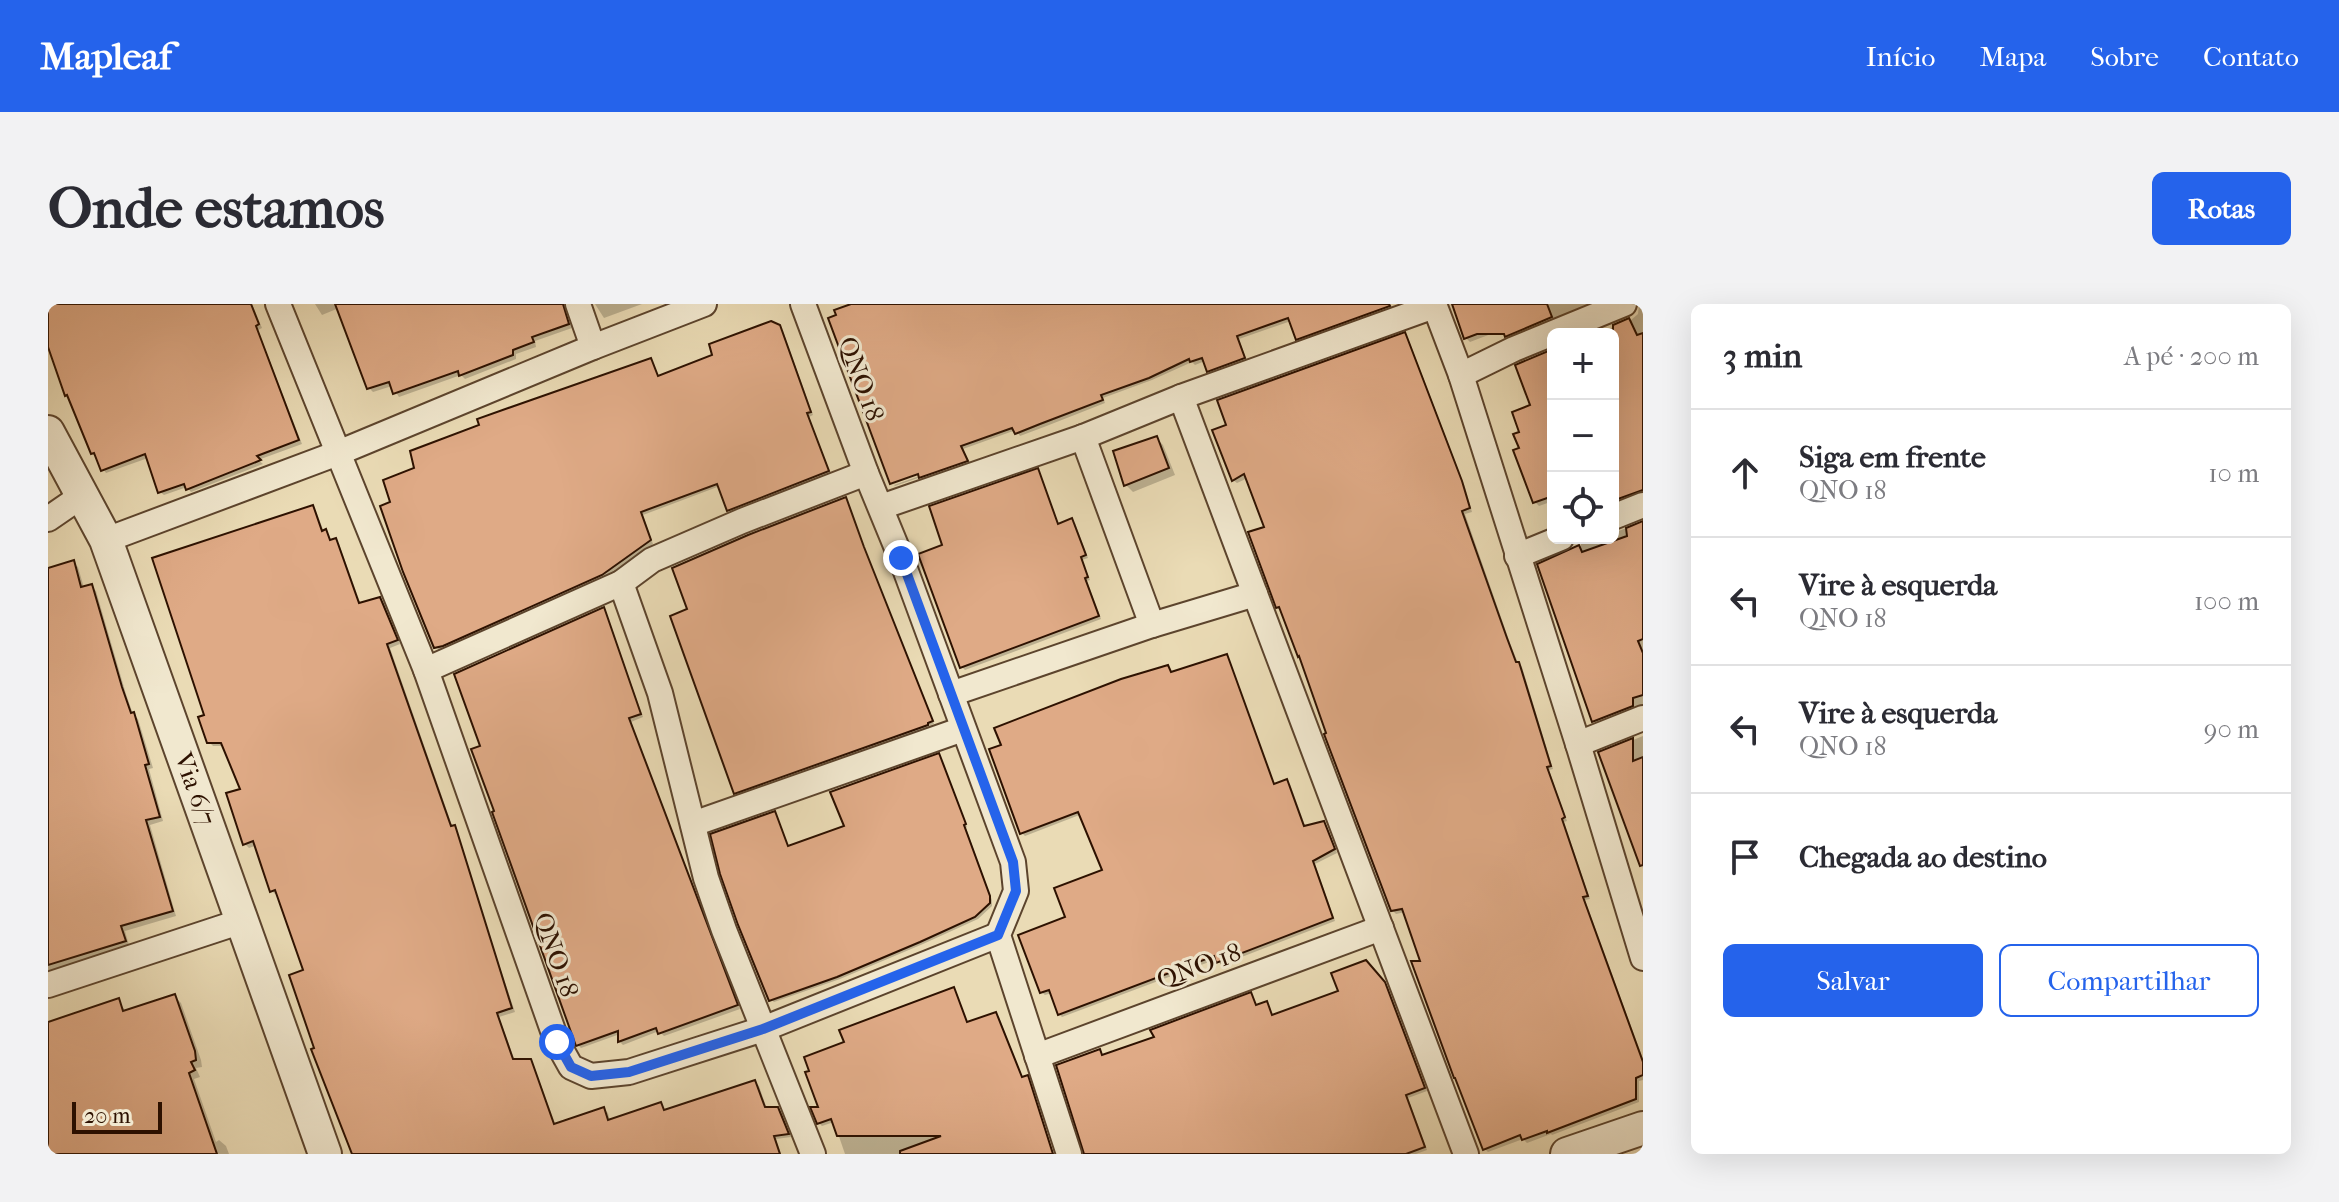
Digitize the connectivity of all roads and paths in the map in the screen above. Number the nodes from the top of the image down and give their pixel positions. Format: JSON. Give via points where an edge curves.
{"nodes":[{"id":1,"x":278,"y":304,"type":"edge"},
{"id":2,"x":578,"y":304,"type":"edge"},
{"id":3,"x":704,"y":304,"type":"edge"},
{"id":4,"x":803,"y":304,"type":"edge"},
{"id":5,"x":1624,"y":304,"type":"edge"},
{"id":6,"x":1434,"y":305,"type":"edge"},
{"id":7,"x":593,"y":347,"type":"junction"},
{"id":8,"x":1461,"y":375,"type":"junction"},
{"id":9,"x":1181,"y":397,"type":"junction"},
{"id":10,"x":48,"y":432,"type":"edge"},
{"id":11,"x":1083,"y":437,"type":"junction"},
{"id":12,"x":338,"y":453,"type":"junction"},
{"id":13,"x":866,"y":473,"type":"junction"},
{"id":14,"x":83,"y":495,"type":"junction"},
{"id":15,"x":1643,"y":505,"type":"edge"},
{"id":16,"x":881,"y":507,"type":"junction"},
{"id":17,"x":1619,"y":515,"type":"edge"},
{"id":18,"x":48,"y":519,"type":"edge"},
{"id":19,"x":106,"y":540,"type":"junction"},
{"id":20,"x":1547,"y":544,"type":"edge"},
{"id":21,"x":1517,"y":556,"type":"junction"},
{"id":22,"x":621,"y":583,"type":"junction"},
{"id":23,"x":1255,"y":594,"type":"junction"},
{"id":24,"x":1152,"y":625,"type":"junction"},
{"id":25,"x":426,"y":670,"type":"junction"},
{"id":26,"x":951,"y":694,"type":"junction"},
{"id":27,"x":1643,"y":718,"type":"edge"},
{"id":28,"x":963,"y":729,"type":"junction"},
{"id":29,"x":1578,"y":744,"type":"junction"},
{"id":30,"x":693,"y":824,"type":"junction"},
{"id":31,"x":242,"y":921,"type":"junction"},
{"id":32,"x":1381,"y":928,"type":"junction"},
{"id":33,"x":998,"y":935,"type":"junction"},
{"id":34,"x":1641,"y":944,"type":"edge"},
{"id":35,"x":48,"y":985,"type":"edge"},
{"id":36,"x":763,"y":1029,"type":"junction"},
{"id":37,"x":1037,"y":1056,"type":"junction"},
{"id":38,"x":1643,"y":1128,"type":"edge"},
{"id":39,"x":325,"y":1154,"type":"edge"},
{"id":40,"x":813,"y":1154,"type":"edge"},
{"id":41,"x":1069,"y":1154,"type":"edge"},
{"id":42,"x":1466,"y":1154,"type":"edge"},
{"id":43,"x":1567,"y":1154,"type":"edge"}],
"edges":[{"from":1,"to":12,"type":"street","name":"QNO 18"},
{"from":2,"to":7,"type":"street"},
{"from":3,"to":7,"type":"street"},
{"from":4,"to":13,"type":"street","name":"QNO 18"},
{"from":5,"to":8,"type":"street"},
{"from":6,"to":8,"type":"street"},
{"from":6,"to":9,"type":"street"},
{"from":7,"to":12,"type":"street"},
{"from":8,"to":21,"type":"street"},
{"from":9,"to":11,"type":"street"},
{"from":9,"to":23,"type":"street"},
{"from":10,"to":14,"type":"street","name":"Via 6/7"},
{"from":11,"to":16,"type":"street"},
{"from":11,"to":24,"type":"street"},
{"from":12,"to":19,"type":"street"},
{"from":12,"to":25,"type":"street","name":"QNO 18"},
{"from":13,"to":16,"type":"street","name":"QNO 18"},
{"from":13,"to":22,"type":"street","via":[[652,560]]},
{"from":14,"to":18,"type":"street"},
{"from":14,"to":19,"type":"street","name":"Via 6/7"},
{"from":15,"to":17,"type":"street"},
{"from":16,"to":26,"type":"street","name":"QNO 18"},
{"from":19,"to":31,"type":"street","name":"Via 6/7"},
{"from":20,"to":21,"type":"street"},
{"from":21,"to":29,"type":"street"},
{"from":22,"to":25,"type":"street"},
{"from":22,"to":30,"type":"street","via":[[660,693]]},
{"from":23,"to":24,"type":"street"},
{"from":23,"to":32,"type":"street"},
{"from":24,"to":26,"type":"street"},
{"from":25,"to":36,"type":"street","name":"QNO 18","via":[[557,1042],[571,1067],[591,1076],[629,1072]]},
{"from":26,"to":28,"type":"street","name":"QNO 18"},
{"from":27,"to":29,"type":"street"},
{"from":28,"to":30,"type":"street"},
{"from":28,"to":33,"type":"street","name":"QNO 18","via":[[1013,862],[1016,891]]},
{"from":29,"to":34,"type":"street"},
{"from":30,"to":36,"type":"street","via":[[706,878]]},
{"from":31,"to":35,"type":"street"},
{"from":31,"to":39,"type":"street","name":"Via 6/7"},
{"from":32,"to":37,"type":"street","name":"QNO 18"},
{"from":32,"to":42,"type":"street"},
{"from":33,"to":36,"type":"street","name":"QNO 18"},
{"from":33,"to":37,"type":"street"},
{"from":36,"to":40,"type":"street"},
{"from":37,"to":41,"type":"street"},
{"from":38,"to":43,"type":"street"}]}
